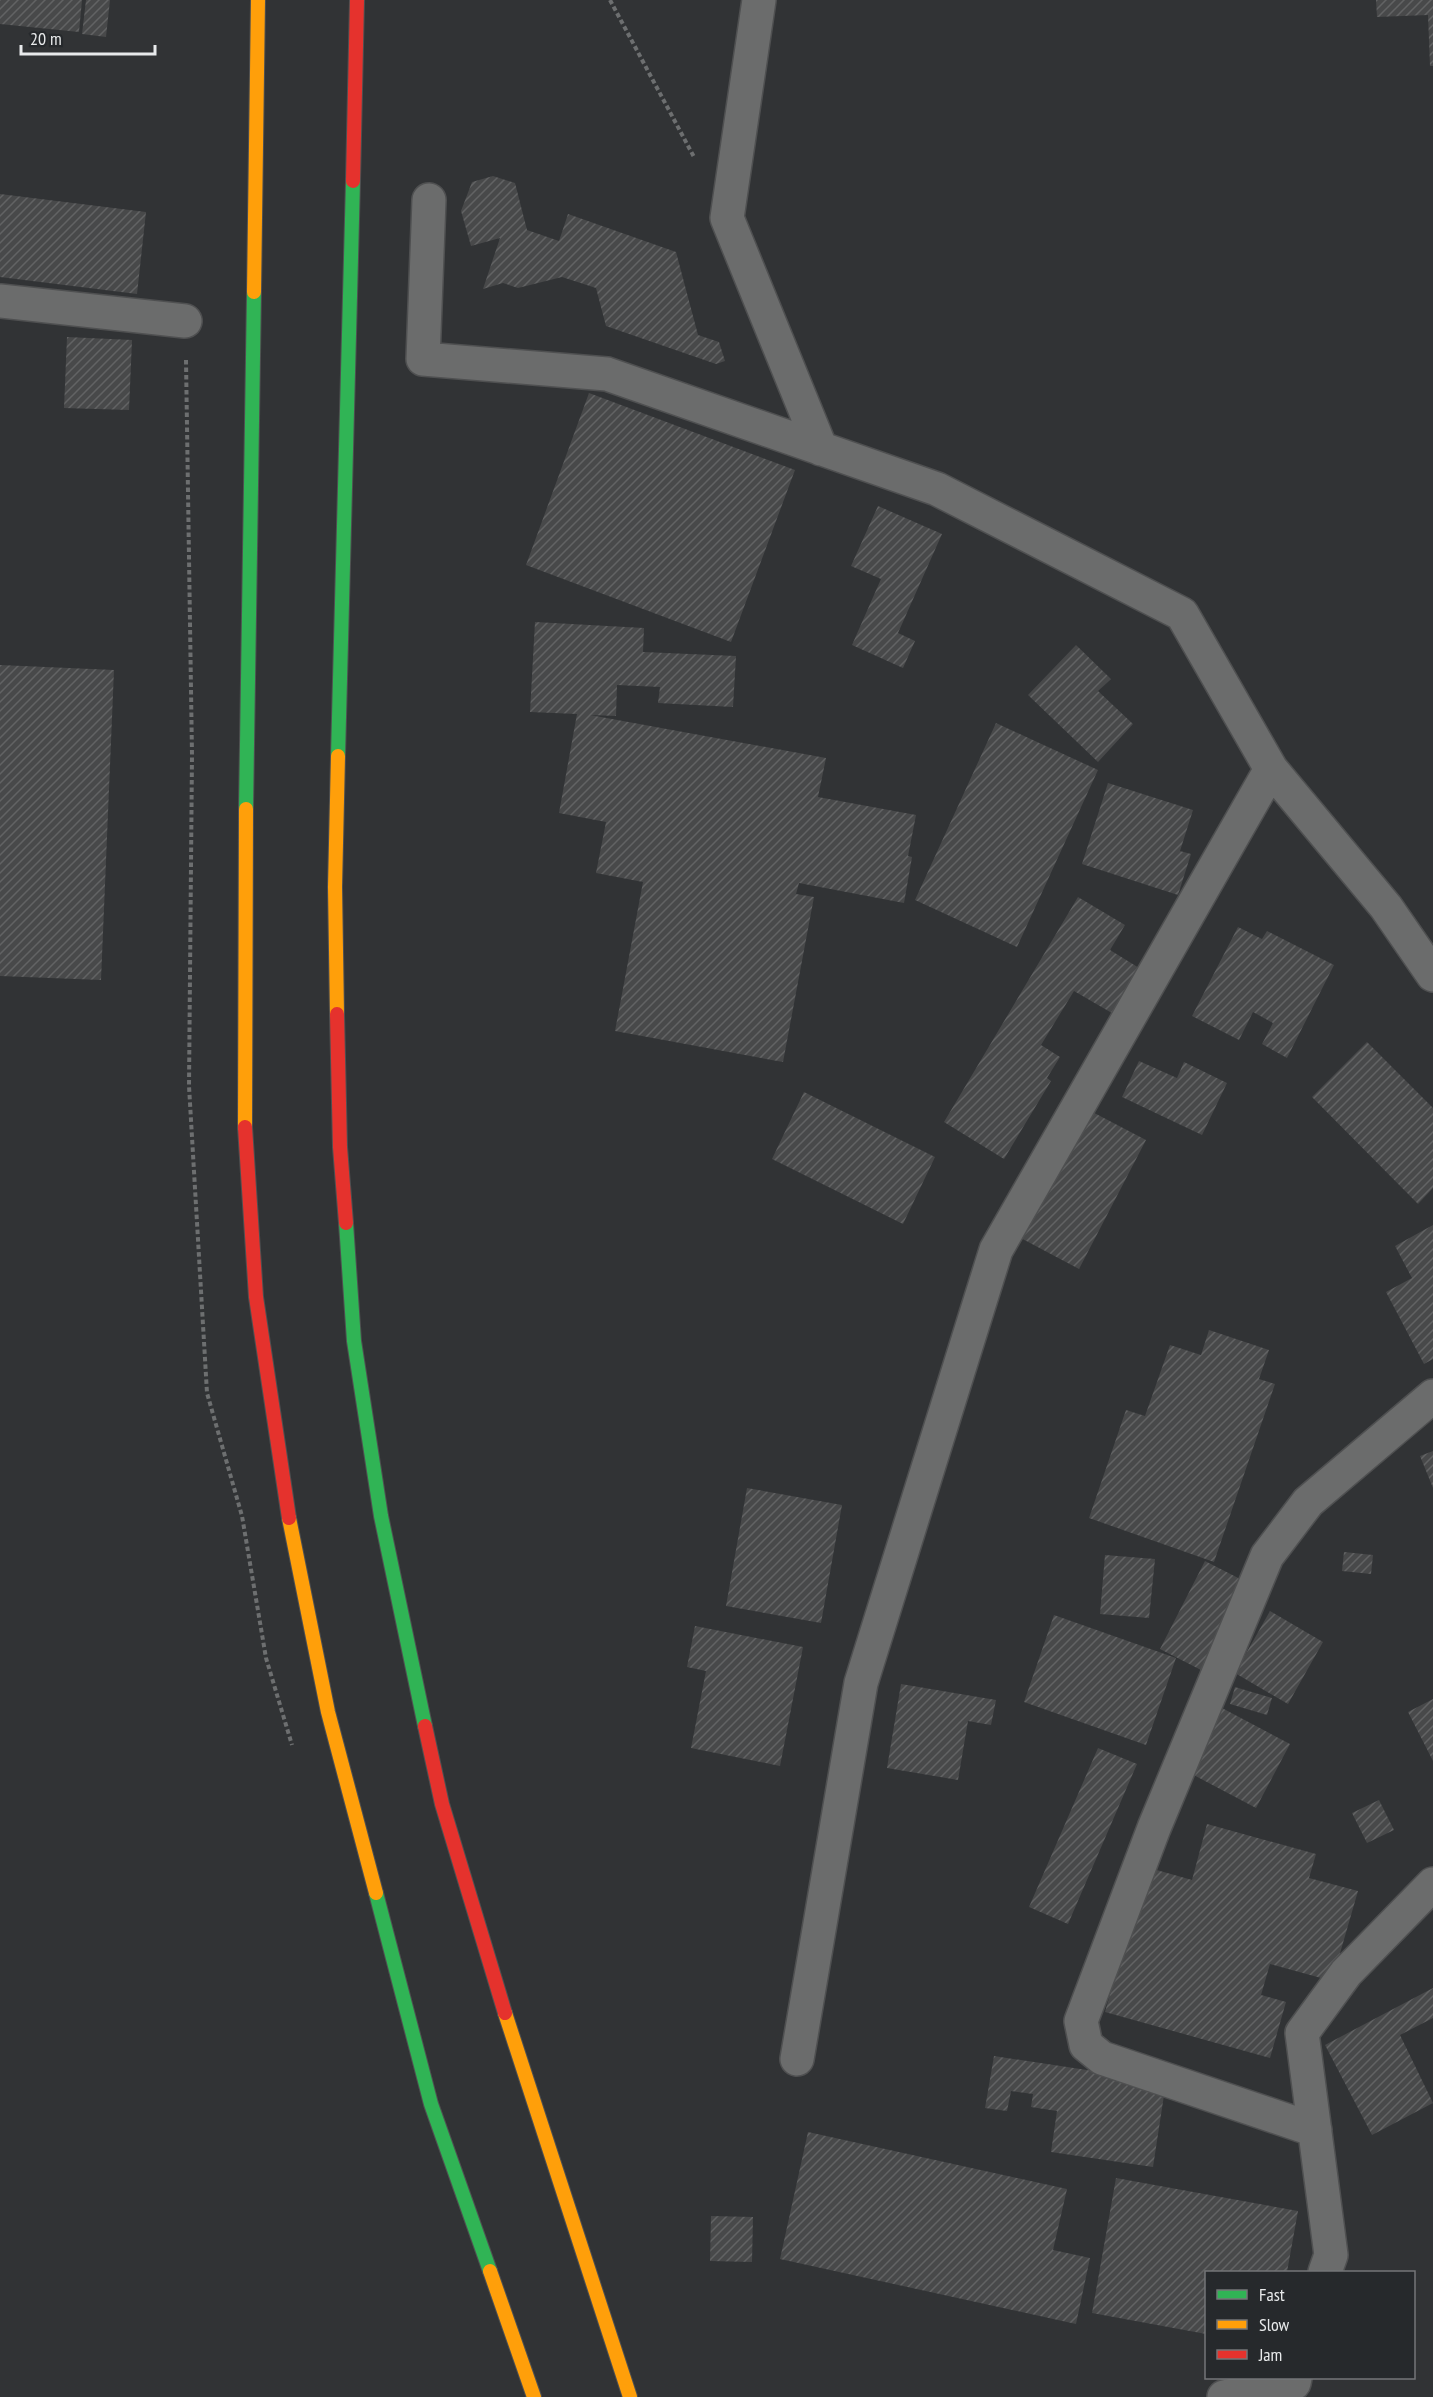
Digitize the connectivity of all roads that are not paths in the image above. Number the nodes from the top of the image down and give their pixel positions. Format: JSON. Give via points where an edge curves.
{"nodes":[{"id":1,"x":258,"y":0,"type":"edge"},
{"id":2,"x":357,"y":0,"type":"edge"},
{"id":3,"x":759,"y":0,"type":"edge"},
{"id":4,"x":429,"y":200,"type":"dead end"},
{"id":5,"x":0,"y":301,"type":"edge"},
{"id":6,"x":185,"y":321,"type":"dead end"},
{"id":7,"x":821,"y":448,"type":"junction"},
{"id":8,"x":1271,"y":769,"type":"junction"},
{"id":9,"x":1433,"y":975,"type":"edge"},
{"id":10,"x":1433,"y":1396,"type":"edge"},
{"id":11,"x":1433,"y":1884,"type":"edge"},
{"id":12,"x":797,"y":2059,"type":"dead end"},
{"id":13,"x":1315,"y":2130,"type":"junction"},
{"id":14,"x":1325,"y":2271,"type":"edge"},
{"id":15,"x":1295,"y":2379,"type":"edge"},
{"id":16,"x":534,"y":2397,"type":"edge"},
{"id":17,"x":630,"y":2397,"type":"edge"},
{"id":18,"x":1224,"y":2397,"type":"edge"}],
"edges":[{"from":1,"to":16,"type":"highway","via":[[244,1070],[256,1297],[281,1481],[328,1712],[431,2104]]},
{"from":2,"to":17,"type":"highway","via":[[335,887],[340,1147],[354,1341],[381,1516],[442,1804],[525,2080]]},
{"from":3,"to":7,"type":"street","via":[[727,218]]},
{"from":4,"to":7,"type":"street","via":[[423,359],[607,374]]},
{"from":5,"to":6,"type":"street"},
{"from":7,"to":8,"type":"street","via":[[937,489],[1182,614]]},
{"from":8,"to":9,"type":"street","via":[[1386,908]]},
{"from":8,"to":12,"type":"street","via":[[996,1250],[861,1683]]},
{"from":10,"to":13,"type":"street","via":[[1308,1502],[1267,1556],[1154,1828],[1081,2021],[1086,2045],[1102,2058]]},
{"from":11,"to":13,"type":"street","via":[[1346,1973],[1302,2033]]},
{"from":13,"to":14,"type":"street","via":[[1330,2254]]},
{"from":15,"to":18,"type":"street","via":[[1294,2383]]}]}
